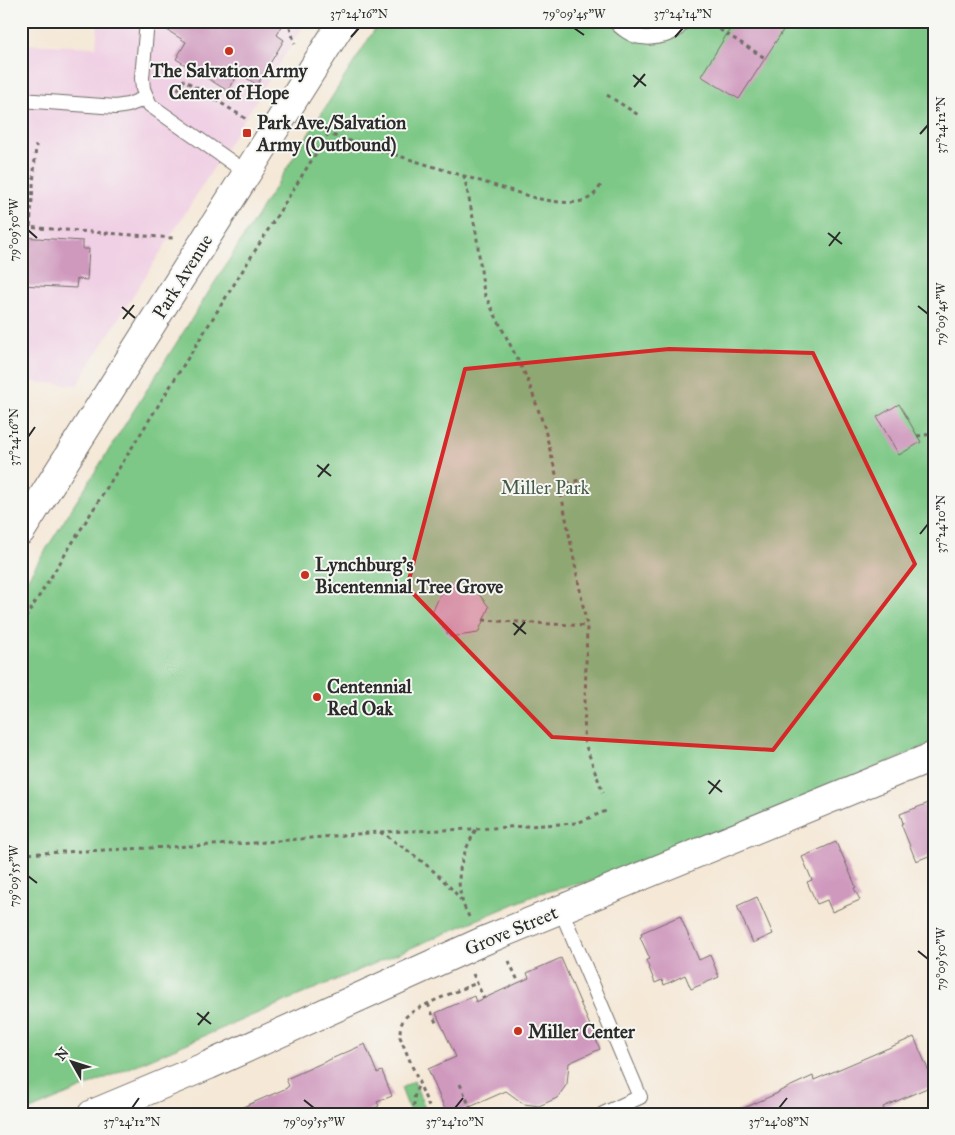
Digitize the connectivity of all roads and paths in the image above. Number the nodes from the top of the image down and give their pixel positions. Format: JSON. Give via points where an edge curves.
{"nodes":[{"id":1,"x":147,"y":21,"type":"edge"},
{"id":2,"x":295,"y":21,"type":"edge"},
{"id":3,"x":343,"y":21,"type":"edge"},
{"id":4,"x":615,"y":21,"type":"edge"},
{"id":5,"x":684,"y":21,"type":"edge"},
{"id":6,"x":706,"y":21,"type":"edge"},
{"id":7,"x":295,"y":44,"type":"dead end"},
{"id":8,"x":765,"y":58,"type":"dead end"},
{"id":9,"x":608,"y":95,"type":"dead end"},
{"id":10,"x":146,"y":98,"type":"junction"},
{"id":11,"x":164,"y":99,"type":"dead end"},
{"id":12,"x":21,"y":100,"type":"edge"},
{"id":13,"x":640,"y":116,"type":"dead end"},
{"id":14,"x":248,"y":120,"type":"dead end"},
{"id":15,"x":36,"y":145,"type":"dead end"},
{"id":16,"x":247,"y":173,"type":"junction"},
{"id":17,"x":464,"y":175,"type":"junction"},
{"id":18,"x":602,"y":184,"type":"dead end"},
{"id":19,"x":25,"y":227,"type":"dead end"},
{"id":20,"x":30,"y":228,"type":"junction"},
{"id":21,"x":174,"y":238,"type":"dead end"},
{"id":22,"x":934,"y":434,"type":"edge"},
{"id":23,"x":917,"y":436,"type":"dead end"},
{"id":24,"x":584,"y":479,"type":"dead end"},
{"id":25,"x":559,"y":485,"type":"junction"},
{"id":26,"x":21,"y":531,"type":"edge"},
{"id":27,"x":483,"y":620,"type":"dead end"},
{"id":28,"x":21,"y":625,"type":"edge"},
{"id":29,"x":587,"y":626,"type":"junction"},
{"id":30,"x":934,"y":756,"type":"edge"},
{"id":31,"x":603,"y":793,"type":"dead end"},
{"id":32,"x":606,"y":811,"type":"dead end"},
{"id":33,"x":476,"y":829,"type":"junction"},
{"id":34,"x":379,"y":832,"type":"junction"},
{"id":35,"x":21,"y":854,"type":"edge"},
{"id":36,"x":462,"y":900,"type":"junction"},
{"id":37,"x":560,"y":910,"type":"junction"},
{"id":38,"x":472,"y":924,"type":"dead end"},
{"id":39,"x":508,"y":959,"type":"dead end"},
{"id":40,"x":470,"y":966,"type":"dead end"},
{"id":41,"x":477,"y":983,"type":"junction"},
{"id":42,"x":519,"y":983,"type":"dead end"},
{"id":43,"x":484,"y":999,"type":"dead end"},
{"id":44,"x":428,"y":1004,"type":"junction"},
{"id":45,"x":437,"y":1025,"type":"dead end"},
{"id":46,"x":420,"y":1084,"type":"junction"},
{"id":47,"x":460,"y":1084,"type":"dead end"},
{"id":48,"x":92,"y":1114,"type":"edge"},
{"id":49,"x":416,"y":1114,"type":"edge"},
{"id":50,"x":432,"y":1114,"type":"edge"},
{"id":51,"x":473,"y":1114,"type":"edge"},
{"id":52,"x":603,"y":1114,"type":"edge"}],
"edges":[{"from":1,"to":10,"type":"lane","via":[[142,78]]},
{"from":2,"to":7,"type":"path","via":[[290,28]]},
{"from":3,"to":16,"type":"street","name":"Park Avenue"},
{"from":4,"to":5,"type":"lane","via":[[641,38],[662,36],[676,30]]},
{"from":6,"to":8,"type":"path"},
{"from":9,"to":13,"type":"path"},
{"from":10,"to":12,"type":"lane","via":[[116,107]]},
{"from":10,"to":16,"type":"lane","via":[[150,105]]},
{"from":11,"to":14,"type":"path","via":[[177,91],[184,80]]},
{"from":15,"to":20,"type":"path"},
{"from":16,"to":26,"type":"street","name":"Park Avenue"},
{"from":17,"to":18,"type":"path","via":[[557,202],[577,202],[592,197]]},
{"from":17,"to":25,"type":"path","via":[[484,293],[527,378],[544,426]]},
{"from":17,"to":28,"type":"path","via":[[328,134]]},
{"from":19,"to":20,"type":"path"},
{"from":20,"to":21,"type":"path"},
{"from":22,"to":23,"type":"path"},
{"from":24,"to":25,"type":"path"},
{"from":25,"to":29,"type":"path"},
{"from":27,"to":29,"type":"path"},
{"from":29,"to":31,"type":"path","via":[[584,741]]},
{"from":30,"to":37,"type":"street","name":"Grove Street"},
{"from":32,"to":33,"type":"path","via":[[578,822]]},
{"from":33,"to":34,"type":"path"},
{"from":33,"to":36,"type":"path","via":[[460,865]]},
{"from":34,"to":35,"type":"path","via":[[254,843]]},
{"from":34,"to":36,"type":"path","via":[[430,868]]},
{"from":36,"to":38,"type":"path"},
{"from":37,"to":48,"type":"street","name":"Grove Street"},
{"from":37,"to":52,"type":"lane","via":[[640,1097]]},
{"from":39,"to":42,"type":"path"},
{"from":40,"to":41,"type":"path"},
{"from":41,"to":43,"type":"path"},
{"from":41,"to":44,"type":"path"},
{"from":44,"to":45,"type":"path"},
{"from":44,"to":46,"type":"path","via":[[405,1017],[400,1026],[400,1037]]},
{"from":46,"to":49,"type":"path","via":[[413,1101]]},
{"from":46,"to":50,"type":"path"},
{"from":47,"to":51,"type":"path"}]}
